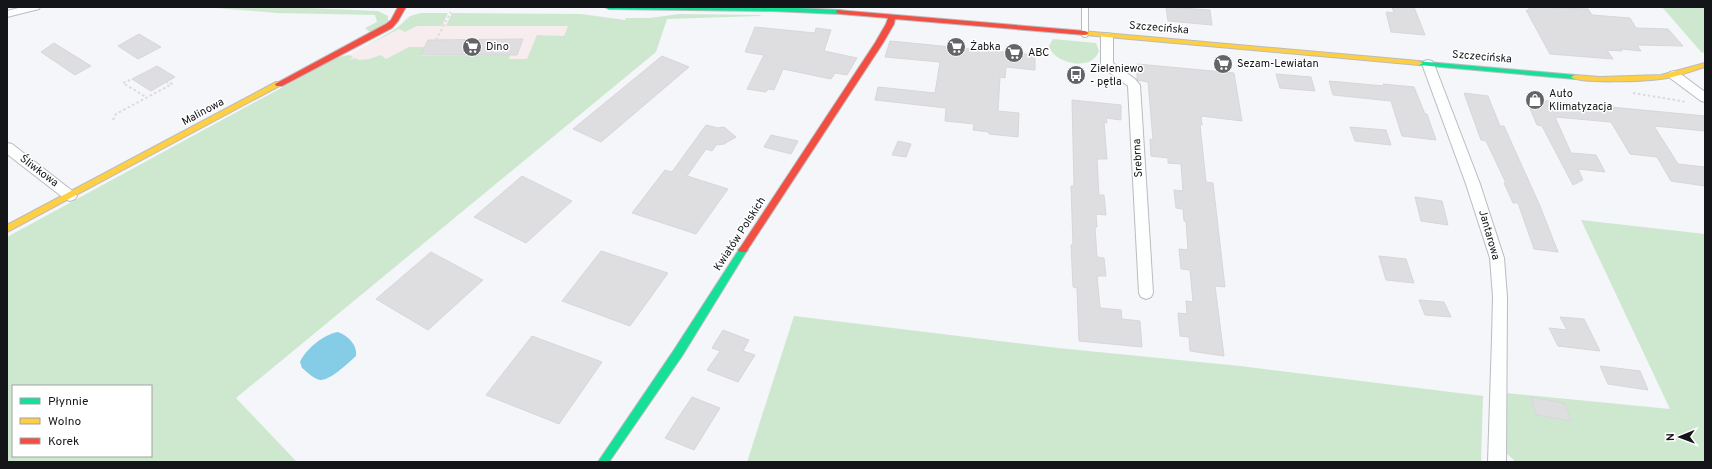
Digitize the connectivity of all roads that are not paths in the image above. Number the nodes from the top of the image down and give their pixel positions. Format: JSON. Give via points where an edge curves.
{"nodes":[{"id":1,"x":35,"y":7,"type":"edge"},
{"id":2,"x":402,"y":7,"type":"edge"},
{"id":3,"x":609,"y":7,"type":"edge"},
{"id":4,"x":681,"y":7,"type":"edge"},
{"id":5,"x":1086,"y":7,"type":"edge"},
{"id":6,"x":7,"y":14,"type":"edge"},
{"id":7,"x":892,"y":16,"type":"junction"},
{"id":8,"x":1085,"y":34,"type":"junction"},
{"id":9,"x":1107,"y":36,"type":"junction"},
{"id":10,"x":1428,"y":64,"type":"junction"},
{"id":11,"x":1705,"y":65,"type":"edge"},
{"id":12,"x":1674,"y":75,"type":"junction"},
{"id":13,"x":1705,"y":98,"type":"edge"},
{"id":14,"x":7,"y":147,"type":"edge"},
{"id":15,"x":70,"y":196,"type":"junction"},
{"id":16,"x":7,"y":229,"type":"edge"},
{"id":17,"x":1146,"y":293,"type":"dead end"},
{"id":18,"x":603,"y":462,"type":"edge"},
{"id":19,"x":1498,"y":462,"type":"edge"}],
"edges":[{"from":1,"to":6,"type":"street"},
{"from":2,"to":15,"type":"street","name":"Malinowa","via":[[389,26]]},
{"from":3,"to":4,"type":"street","name":"Szczecińska"},
{"from":4,"to":7,"type":"street","name":"Szczecińska"},
{"from":5,"to":8,"type":"lane"},
{"from":7,"to":8,"type":"street","name":"Szczecińska"},
{"from":7,"to":18,"type":"street","name":"Kwiatów Polskich","via":[[879,43],[678,353]]},
{"from":8,"to":9,"type":"street","name":"Szczecińska"},
{"from":9,"to":10,"type":"street","name":"Szczecińska"},
{"from":9,"to":17,"type":"street","name":"Srebrna","via":[[1107,64],[1134,85]]},
{"from":10,"to":12,"type":"street","name":"Szczecińska","via":[[1600,79],[1638,79]]},
{"from":10,"to":19,"type":"street","name":"Jantarowa","via":[[1473,184],[1497,258],[1500,310]]},
{"from":11,"to":12,"type":"street","name":"Szczecińska"},
{"from":12,"to":13,"type":"street"},
{"from":14,"to":15,"type":"street","name":"Śliwkowa"},
{"from":15,"to":16,"type":"street","name":"Malinowa"}]}
